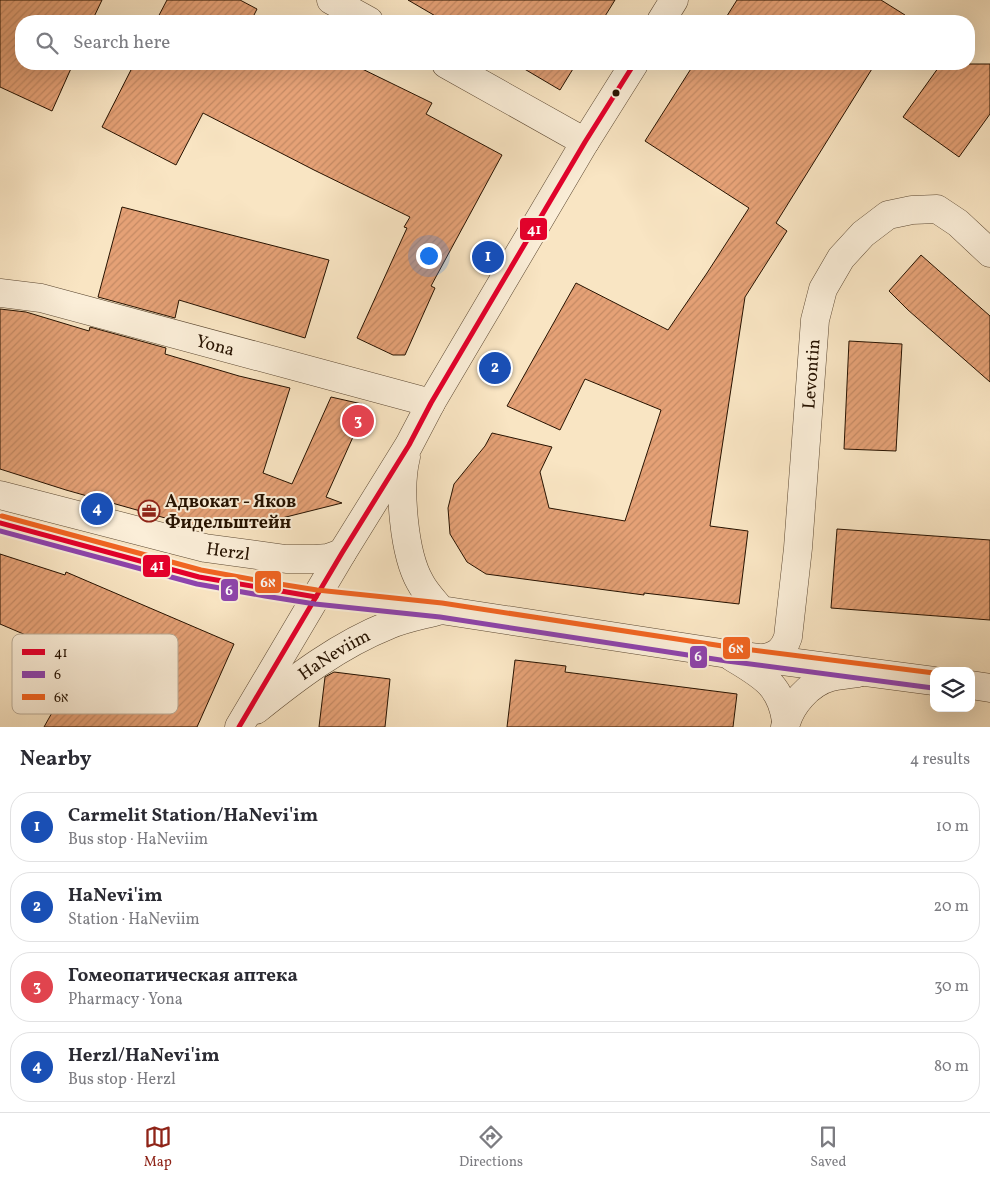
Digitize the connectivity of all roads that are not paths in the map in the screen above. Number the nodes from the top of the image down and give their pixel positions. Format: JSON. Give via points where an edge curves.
{"nodes":[{"id":1,"x":332,"y":0,"type":"edge"},
{"id":2,"x":674,"y":0,"type":"edge"},
{"id":3,"x":359,"y":15,"type":"edge"},
{"id":4,"x":665,"y":15,"type":"edge"},
{"id":5,"x":457,"y":70,"type":"edge"},
{"id":6,"x":630,"y":70,"type":"edge"},
{"id":7,"x":585,"y":142,"type":"junction"},
{"id":8,"x":990,"y":253,"type":"edge"},
{"id":9,"x":0,"y":293,"type":"edge"},
{"id":10,"x":431,"y":403,"type":"junction"},
{"id":11,"x":409,"y":445,"type":"junction"},
{"id":12,"x":0,"y":495,"type":"edge"},
{"id":13,"x":0,"y":523,"type":"edge"},
{"id":14,"x":342,"y":553,"type":"junction"},
{"id":15,"x":316,"y":597,"type":"junction"},
{"id":16,"x":440,"y":610,"type":"junction"},
{"id":17,"x":728,"y":654,"type":"junction"},
{"id":18,"x":758,"y":659,"type":"junction"},
{"id":19,"x":866,"y":673,"type":"junction"},
{"id":20,"x":930,"y":681,"type":"edge"},
{"id":21,"x":975,"y":686,"type":"edge"},
{"id":22,"x":990,"y":688,"type":"edge"},
{"id":23,"x":786,"y":724,"type":"edge"},
{"id":24,"x":240,"y":725,"type":"edge"}],
"edges":[{"from":1,"to":3,"type":"street"},
{"from":2,"to":4,"type":"street"},
{"from":5,"to":7,"type":"street"},
{"from":6,"to":7,"type":"street","name":"HaNeviim"},
{"from":7,"to":10,"type":"street","name":"HaNeviim"},
{"from":8,"to":18,"type":"street","name":"Levontin","via":[[958,223],[937,209],[888,215],[863,234],[841,258],[823,289],[815,320],[788,637],[778,652]]},
{"from":9,"to":10,"type":"street","name":"Yona","via":[[42,298]]},
{"from":10,"to":11,"type":"street","name":"HaNeviim"},
{"from":11,"to":14,"type":"street","name":"HaNeviim"},
{"from":11,"to":16,"type":"street","via":[[404,463],[402,496],[408,543],[419,581]]},
{"from":12,"to":14,"type":"street","name":"Herzl","via":[[205,548],[286,559],[314,560]]},
{"from":13,"to":15,"type":"lane","via":[[199,577]]},
{"from":14,"to":15,"type":"street","name":"HaNeviim"},
{"from":15,"to":16,"type":"lane"},
{"from":15,"to":24,"type":"street","name":"HaNeviim"},
{"from":16,"to":17,"type":"street"},
{"from":16,"to":24,"type":"street","name":"HaNeviim","via":[[390,624],[344,646],[316,664]]},
{"from":17,"to":18,"type":"street"},
{"from":17,"to":23,"type":"street","via":[[769,683],[782,700]]},
{"from":18,"to":19,"type":"street"},
{"from":19,"to":20,"type":"street"},
{"from":19,"to":23,"type":"street","via":[[830,677],[817,683],[795,704]]},
{"from":21,"to":22,"type":"street"}]}
